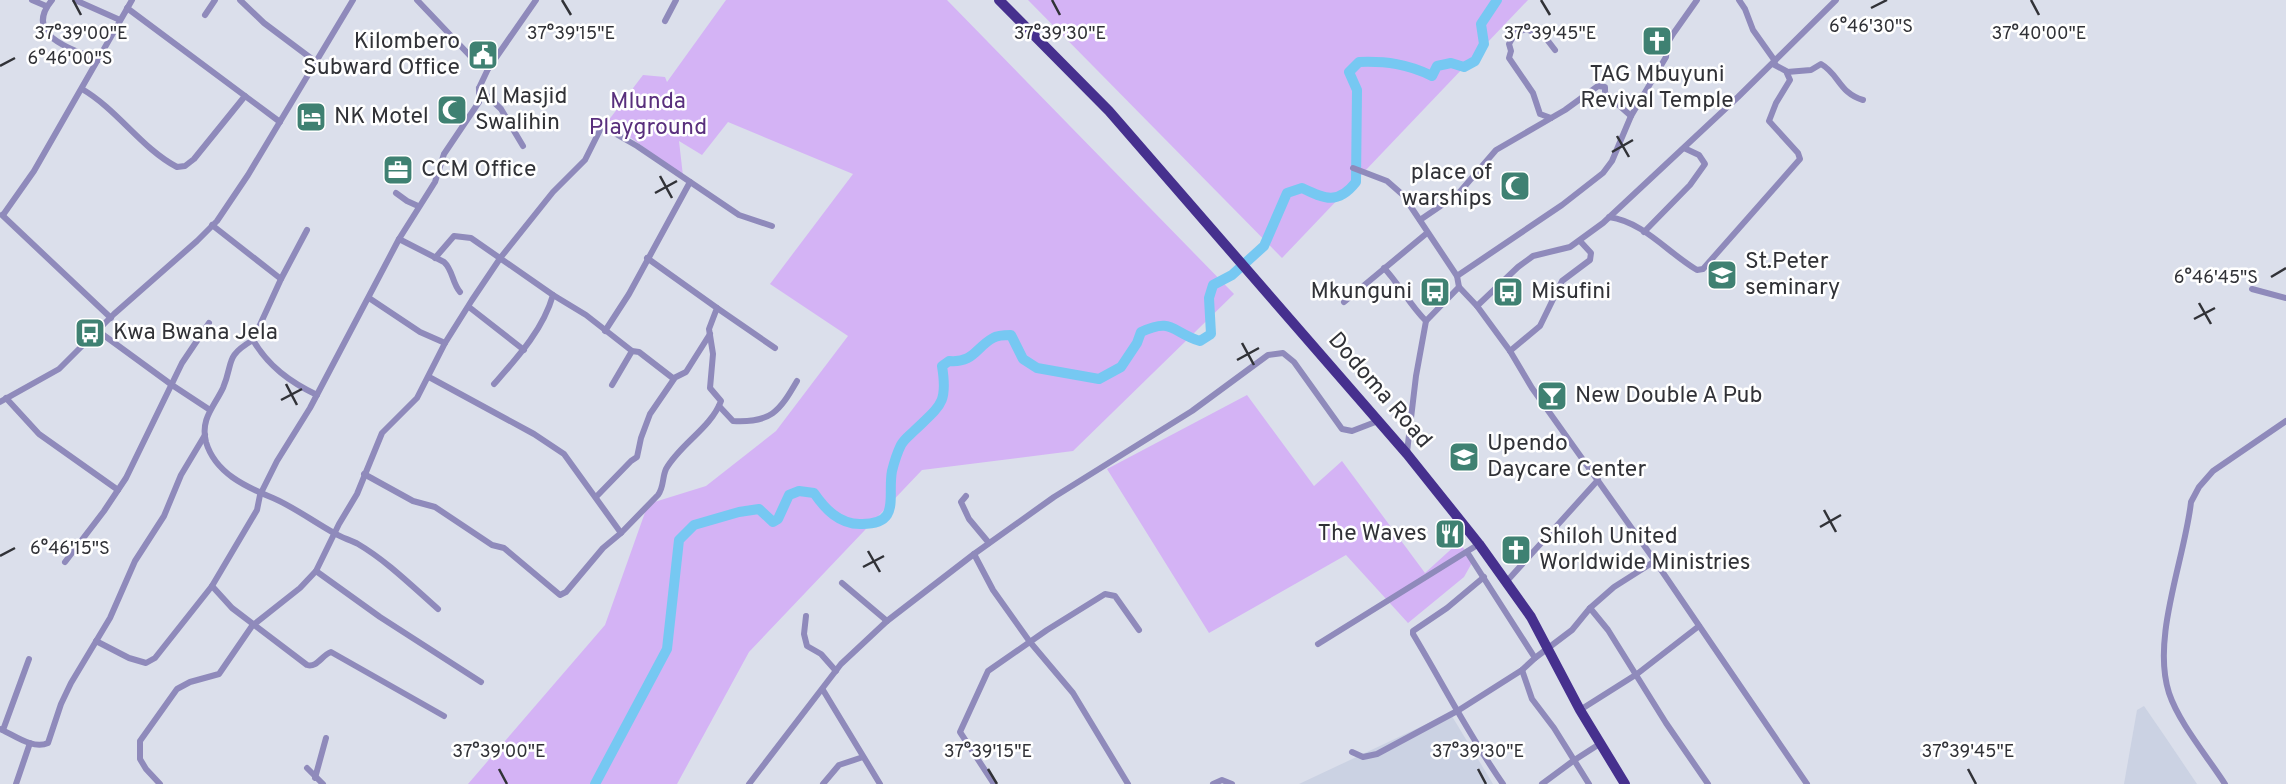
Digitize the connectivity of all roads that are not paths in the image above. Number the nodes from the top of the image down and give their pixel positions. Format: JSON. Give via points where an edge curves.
{"nodes":[{"id":1,"x":32,"y":0,"type":"edge"},
{"id":2,"x":75,"y":0,"type":"edge"},
{"id":3,"x":132,"y":0,"type":"edge"},
{"id":4,"x":215,"y":0,"type":"edge"},
{"id":5,"x":240,"y":0,"type":"edge"},
{"id":6,"x":353,"y":0,"type":"edge"},
{"id":7,"x":416,"y":0,"type":"edge"},
{"id":8,"x":536,"y":0,"type":"edge"},
{"id":9,"x":676,"y":0,"type":"edge"},
{"id":10,"x":999,"y":0,"type":"edge"},
{"id":11,"x":1697,"y":0,"type":"edge"},
{"id":12,"x":1739,"y":0,"type":"edge"},
{"id":13,"x":1836,"y":0,"type":"edge"},
{"id":14,"x":51,"y":2,"type":"edge"},
{"id":15,"x":127,"y":8,"type":"junction"},
{"id":16,"x":205,"y":15,"type":"dead end"},
{"id":17,"x":120,"y":20,"type":"junction"},
{"id":18,"x":665,"y":21,"type":"dead end"},
{"id":19,"x":1555,"y":50,"type":"dead end"},
{"id":20,"x":98,"y":60,"type":"junction"},
{"id":21,"x":316,"y":62,"type":"junction"},
{"id":22,"x":1774,"y":62,"type":"junction"},
{"id":23,"x":488,"y":69,"type":"junction"},
{"id":24,"x":1787,"y":72,"type":"junction"},
{"id":25,"x":478,"y":88,"type":"junction"},
{"id":26,"x":82,"y":89,"type":"junction"},
{"id":27,"x":245,"y":96,"type":"junction"},
{"id":28,"x":1863,"y":100,"type":"dead end"},
{"id":29,"x":1631,"y":116,"type":"junction"},
{"id":30,"x":1550,"y":118,"type":"junction"},
{"id":31,"x":280,"y":122,"type":"junction"},
{"id":32,"x":523,"y":146,"type":"dead end"},
{"id":33,"x":1684,"y":148,"type":"junction"},
{"id":34,"x":1353,"y":168,"type":"dead end"},
{"id":35,"x":690,"y":182,"type":"junction"},
{"id":36,"x":396,"y":193,"type":"dead end"},
{"id":37,"x":418,"y":205,"type":"junction"},
{"id":38,"x":2,"y":215,"type":"edge"},
{"id":39,"x":1609,"y":217,"type":"junction"},
{"id":40,"x":1420,"y":220,"type":"junction"},
{"id":41,"x":212,"y":225,"type":"junction"},
{"id":42,"x":772,"y":226,"type":"dead end"},
{"id":43,"x":307,"y":230,"type":"dead end"},
{"id":44,"x":1644,"y":232,"type":"junction"},
{"id":45,"x":1427,"y":233,"type":"junction"},
{"id":46,"x":399,"y":239,"type":"junction"},
{"id":47,"x":1580,"y":241,"type":"junction"},
{"id":48,"x":501,"y":257,"type":"junction"},
{"id":49,"x":435,"y":258,"type":"junction"},
{"id":50,"x":647,"y":258,"type":"junction"},
{"id":51,"x":1384,"y":268,"type":"junction"},
{"id":52,"x":1457,"y":276,"type":"junction"},
{"id":53,"x":281,"y":279,"type":"junction"},
{"id":54,"x":1459,"y":287,"type":"junction"},
{"id":55,"x":2252,"y":289,"type":"dead end"},
{"id":56,"x":460,"y":292,"type":"dead end"},
{"id":57,"x":553,"y":295,"type":"junction"},
{"id":58,"x":369,"y":298,"type":"junction"},
{"id":59,"x":2286,"y":298,"type":"edge"},
{"id":60,"x":1344,"y":302,"type":"dead end"},
{"id":61,"x":1478,"y":306,"type":"junction"},
{"id":62,"x":469,"y":307,"type":"junction"},
{"id":63,"x":718,"y":307,"type":"junction"},
{"id":64,"x":111,"y":318,"type":"junction"},
{"id":65,"x":1426,"y":321,"type":"junction"},
{"id":66,"x":209,"y":323,"type":"dead end"},
{"id":67,"x":98,"y":331,"type":"junction"},
{"id":68,"x":605,"y":331,"type":"junction"},
{"id":69,"x":710,"y":334,"type":"junction"},
{"id":70,"x":253,"y":340,"type":"junction"},
{"id":71,"x":445,"y":344,"type":"junction"},
{"id":72,"x":775,"y":348,"type":"dead end"},
{"id":73,"x":524,"y":350,"type":"junction"},
{"id":74,"x":632,"y":351,"type":"junction"},
{"id":75,"x":1510,"y":351,"type":"junction"},
{"id":76,"x":429,"y":377,"type":"junction"},
{"id":77,"x":674,"y":378,"type":"junction"},
{"id":78,"x":797,"y":381,"type":"dead end"},
{"id":79,"x":494,"y":384,"type":"dead end"},
{"id":80,"x":172,"y":385,"type":"junction"},
{"id":81,"x":612,"y":385,"type":"dead end"},
{"id":82,"x":317,"y":395,"type":"junction"},
{"id":83,"x":3,"y":400,"type":"edge"},
{"id":84,"x":719,"y":406,"type":"junction"},
{"id":85,"x":210,"y":410,"type":"junction"},
{"id":86,"x":1378,"y":421,"type":"junction"},
{"id":87,"x":2286,"y":421,"type":"edge"},
{"id":88,"x":205,"y":435,"type":"junction"},
{"id":89,"x":1407,"y":454,"type":"junction"},
{"id":90,"x":363,"y":474,"type":"junction"},
{"id":91,"x":1598,"y":480,"type":"junction"},
{"id":92,"x":118,"y":490,"type":"junction"},
{"id":93,"x":260,"y":495,"type":"junction"},
{"id":94,"x":966,"y":496,"type":"dead end"},
{"id":95,"x":596,"y":497,"type":"junction"},
{"id":96,"x":621,"y":533,"type":"junction"},
{"id":97,"x":335,"y":534,"type":"junction"},
{"id":98,"x":989,"y":544,"type":"junction"},
{"id":99,"x":1479,"y":544,"type":"junction"},
{"id":100,"x":1467,"y":552,"type":"junction"},
{"id":101,"x":974,"y":554,"type":"junction"},
{"id":102,"x":1655,"y":561,"type":"junction"},
{"id":103,"x":65,"y":562,"type":"dead end"},
{"id":104,"x":316,"y":572,"type":"junction"},
{"id":105,"x":1484,"y":577,"type":"junction"},
{"id":106,"x":1507,"y":580,"type":"junction"},
{"id":107,"x":842,"y":583,"type":"dead end"},
{"id":108,"x":212,"y":586,"type":"junction"},
{"id":109,"x":1590,"y":608,"type":"junction"},
{"id":110,"x":438,"y":609,"type":"dead end"},
{"id":111,"x":806,"y":616,"type":"dead end"},
{"id":112,"x":887,"y":621,"type":"junction"},
{"id":113,"x":255,"y":625,"type":"junction"},
{"id":114,"x":1699,"y":626,"type":"junction"},
{"id":115,"x":1139,"y":630,"type":"dead end"},
{"id":116,"x":96,"y":641,"type":"junction"},
{"id":117,"x":1030,"y":642,"type":"junction"},
{"id":118,"x":1318,"y":644,"type":"dead end"},
{"id":119,"x":1548,"y":648,"type":"junction"},
{"id":120,"x":1535,"y":658,"type":"junction"},
{"id":121,"x":29,"y":659,"type":"dead end"},
{"id":122,"x":1522,"y":670,"type":"junction"},
{"id":123,"x":836,"y":671,"type":"junction"},
{"id":124,"x":1637,"y":674,"type":"junction"},
{"id":125,"x":481,"y":682,"type":"dead end"},
{"id":126,"x":823,"y":690,"type":"junction"},
{"id":127,"x":1459,"y":710,"type":"junction"},
{"id":128,"x":1580,"y":710,"type":"junction"},
{"id":129,"x":444,"y":716,"type":"dead end"},
{"id":130,"x":1,"y":730,"type":"edge"},
{"id":131,"x":326,"y":738,"type":"dead end"},
{"id":132,"x":30,"y":743,"type":"junction"},
{"id":133,"x":1601,"y":743,"type":"junction"},
{"id":134,"x":1352,"y":752,"type":"dead end"},
{"id":135,"x":863,"y":757,"type":"junction"},
{"id":136,"x":1573,"y":761,"type":"junction"},
{"id":137,"x":307,"y":768,"type":"dead end"},
{"id":138,"x":315,"y":778,"type":"junction"},
{"id":139,"x":16,"y":784,"type":"edge"},
{"id":140,"x":160,"y":784,"type":"edge"},
{"id":141,"x":323,"y":784,"type":"edge"},
{"id":142,"x":749,"y":784,"type":"edge"},
{"id":143,"x":823,"y":784,"type":"edge"},
{"id":144,"x":880,"y":784,"type":"edge"},
{"id":145,"x":994,"y":784,"type":"edge"},
{"id":146,"x":1128,"y":784,"type":"edge"},
{"id":147,"x":1213,"y":784,"type":"edge"},
{"id":148,"x":1232,"y":784,"type":"edge"},
{"id":149,"x":1503,"y":784,"type":"edge"},
{"id":150,"x":1542,"y":784,"type":"edge"},
{"id":151,"x":1589,"y":784,"type":"edge"},
{"id":152,"x":1625,"y":784,"type":"edge"},
{"id":153,"x":1708,"y":784,"type":"edge"},
{"id":154,"x":1807,"y":784,"type":"edge"},
{"id":155,"x":2225,"y":784,"type":"edge"}],
"edges":[{"from":1,"to":14,"type":"street"},
{"from":2,"to":17,"type":"street"},
{"from":3,"to":15,"type":"street"},
{"from":4,"to":16,"type":"street"},
{"from":5,"to":21,"type":"street"},
{"from":6,"to":21,"type":"street"},
{"from":7,"to":23,"type":"street"},
{"from":8,"to":23,"type":"street"},
{"from":9,"to":18,"type":"street"},
{"from":10,"to":86,"type":"highway","name":"Dodoma Road","via":[[1110,111]]},
{"from":11,"to":29,"type":"street","via":[[1667,44],[1666,57]]},
{"from":12,"to":22,"type":"street"},
{"from":13,"to":22,"type":"street"},
{"from":14,"to":20,"type":"street","via":[[43,25],[54,40]]},
{"from":15,"to":17,"type":"street"},
{"from":15,"to":27,"type":"street"},
{"from":17,"to":20,"type":"street"},
{"from":19,"to":30,"type":"street","via":[[1546,38],[1526,29],[1515,33],[1509,44],[1509,58],[1533,93],[1540,114]]},
{"from":20,"to":26,"type":"street"},
{"from":21,"to":31,"type":"street"},
{"from":22,"to":24,"type":"street"},
{"from":22,"to":33,"type":"street"},
{"from":23,"to":25,"type":"street"},
{"from":24,"to":28,"type":"street","via":[[1811,70],[1821,64],[1849,95]]},
{"from":24,"to":44,"type":"street","via":[[1789,85],[1769,121],[1800,159],[1754,213],[1703,269],[1697,270]]},
{"from":25,"to":32,"type":"street","via":[[501,109]]},
{"from":25,"to":37,"type":"street","via":[[479,102],[449,145],[435,182]]},
{"from":26,"to":27,"type":"street","via":[[172,164],[182,167],[194,159]]},
{"from":26,"to":38,"type":"street"},
{"from":27,"to":31,"type":"street"},
{"from":29,"to":30,"type":"street","via":[[1612,101],[1602,85]]},
{"from":29,"to":52,"type":"street","via":[[1612,161],[1594,183]]},
{"from":30,"to":40,"type":"street","via":[[1496,150],[1458,194]]},
{"from":31,"to":41,"type":"street"},
{"from":33,"to":39,"type":"street"},
{"from":33,"to":44,"type":"street","via":[[1699,155],[1705,164]]},
{"from":34,"to":40,"type":"street","via":[[1392,184]]},
{"from":35,"to":42,"type":"street","via":[[738,215]]},
{"from":35,"to":48,"type":"street","via":[[601,126],[584,160]]},
{"from":35,"to":50,"type":"street"},
{"from":36,"to":37,"type":"street"},
{"from":37,"to":46,"type":"street"},
{"from":38,"to":64,"type":"street"},
{"from":39,"to":44,"type":"street"},
{"from":39,"to":47,"type":"street"},
{"from":40,"to":45,"type":"street"},
{"from":41,"to":53,"type":"street"},
{"from":41,"to":64,"type":"street"},
{"from":43,"to":53,"type":"street"},
{"from":45,"to":51,"type":"street"},
{"from":45,"to":52,"type":"street"},
{"from":46,"to":49,"type":"street"},
{"from":46,"to":58,"type":"street"},
{"from":47,"to":61,"type":"street","via":[[1533,256]]},
{"from":47,"to":75,"type":"street","via":[[1591,253],[1590,260],[1562,281],[1540,326]]},
{"from":48,"to":49,"type":"street","via":[[471,237],[458,235]]},
{"from":48,"to":57,"type":"street"},
{"from":48,"to":62,"type":"street"},
{"from":49,"to":56,"type":"street","via":[[449,266]]},
{"from":50,"to":63,"type":"street"},
{"from":50,"to":68,"type":"street"},
{"from":51,"to":60,"type":"street"},
{"from":51,"to":65,"type":"street"},
{"from":52,"to":54,"type":"street"},
{"from":53,"to":70,"type":"street"},
{"from":54,"to":61,"type":"street"},
{"from":54,"to":65,"type":"street"},
{"from":55,"to":59,"type":"street"},
{"from":57,"to":68,"type":"street"},
{"from":57,"to":73,"type":"street"},
{"from":58,"to":71,"type":"street"},
{"from":58,"to":82,"type":"street"},
{"from":61,"to":75,"type":"street"},
{"from":62,"to":71,"type":"street"},
{"from":62,"to":73,"type":"street"},
{"from":63,"to":69,"type":"street"},
{"from":63,"to":72,"type":"street"},
{"from":64,"to":67,"type":"street"},
{"from":65,"to":89,"type":"street"},
{"from":66,"to":80,"type":"street","via":[[181,363]]},
{"from":67,"to":80,"type":"street"},
{"from":67,"to":83,"type":"street","via":[[59,369]]},
{"from":68,"to":74,"type":"street"},
{"from":69,"to":77,"type":"street","via":[[686,372]]},
{"from":69,"to":84,"type":"street","via":[[710,388],[721,401]]},
{"from":70,"to":82,"type":"street","via":[[292,383]]},
{"from":70,"to":85,"type":"street","via":[[230,360],[224,386]]},
{"from":71,"to":76,"type":"street"},
{"from":73,"to":79,"type":"street"},
{"from":74,"to":77,"type":"street"},
{"from":74,"to":81,"type":"street"},
{"from":75,"to":91,"type":"street"},
{"from":76,"to":90,"type":"street","via":[[417,398],[382,433]]},
{"from":76,"to":95,"type":"street","via":[[564,454]]},
{"from":77,"to":95,"type":"street","via":[[650,414],[637,457]]},
{"from":78,"to":84,"type":"street","via":[[780,408],[767,418],[733,421]]},
{"from":80,"to":85,"type":"street"},
{"from":80,"to":92,"type":"street"},
{"from":82,"to":93,"type":"street"},
{"from":83,"to":92,"type":"street","via":[[39,435]]},
{"from":84,"to":96,"type":"street","via":[[680,450],[658,495]]},
{"from":85,"to":88,"type":"street"},
{"from":86,"to":89,"type":"highway","name":"Dodoma Road"},
{"from":86,"to":98,"type":"street","via":[[1352,431],[1342,429],[1294,362],[1275,353]]},
{"from":87,"to":155,"type":"street","via":[[2213,471],[2199,487],[2168,623],[2163,663],[2169,693]]},
{"from":88,"to":93,"type":"street","via":[[221,469]]},
{"from":88,"to":116,"type":"street"},
{"from":89,"to":99,"type":"highway","name":"Dodoma Road"},
{"from":90,"to":96,"type":"street","via":[[435,507],[492,545],[504,548],[559,595]]},
{"from":90,"to":97,"type":"street"},
{"from":91,"to":102,"type":"street"},
{"from":91,"to":106,"type":"street"},
{"from":92,"to":103,"type":"street"},
{"from":93,"to":97,"type":"street"},
{"from":93,"to":108,"type":"street","via":[[257,510]]},
{"from":94,"to":98,"type":"street","via":[[961,502],[969,519]]},
{"from":95,"to":96,"type":"street"},
{"from":97,"to":104,"type":"street"},
{"from":97,"to":110,"type":"street","via":[[359,544]]},
{"from":98,"to":101,"type":"street"},
{"from":99,"to":100,"type":"street"},
{"from":99,"to":106,"type":"highway","name":"Dodoma Road"},
{"from":100,"to":105,"type":"street"},
{"from":100,"to":118,"type":"street"},
{"from":101,"to":112,"type":"street"},
{"from":101,"to":117,"type":"street"},
{"from":102,"to":109,"type":"street"},
{"from":102,"to":114,"type":"street"},
{"from":104,"to":113,"type":"street"},
{"from":104,"to":125,"type":"street"},
{"from":105,"to":120,"type":"street"},
{"from":105,"to":127,"type":"street","via":[[1413,631]]},
{"from":106,"to":119,"type":"highway","name":"Dodoma Road"},
{"from":107,"to":112,"type":"street"},
{"from":108,"to":113,"type":"street"},
{"from":108,"to":116,"type":"street","via":[[146,663]]},
{"from":109,"to":119,"type":"street","via":[[1572,631]]},
{"from":109,"to":124,"type":"street"},
{"from":111,"to":123,"type":"street","via":[[807,646]]},
{"from":112,"to":123,"type":"street"},
{"from":113,"to":129,"type":"street","via":[[307,666],[331,652]]},
{"from":113,"to":140,"type":"street","via":[[219,674],[177,689],[140,741],[140,759]]},
{"from":114,"to":124,"type":"street"},
{"from":114,"to":154,"type":"street"},
{"from":115,"to":117,"type":"street","via":[[1110,594]]},
{"from":116,"to":132,"type":"street","via":[[61,704],[48,743]]},
{"from":117,"to":145,"type":"street","via":[[988,671],[960,732]]},
{"from":117,"to":146,"type":"street","via":[[1073,693]]},
{"from":119,"to":120,"type":"street"},
{"from":119,"to":128,"type":"highway","name":"Dodoma Road"},
{"from":120,"to":122,"type":"street"},
{"from":121,"to":130,"type":"street"},
{"from":122,"to":127,"type":"street"},
{"from":122,"to":136,"type":"street","via":[[1532,699]]},
{"from":123,"to":126,"type":"street"},
{"from":124,"to":128,"type":"street"},
{"from":124,"to":153,"type":"street"},
{"from":126,"to":135,"type":"street"},
{"from":126,"to":142,"type":"street"},
{"from":127,"to":134,"type":"street","via":[[1377,754],[1363,757]]},
{"from":127,"to":149,"type":"street"},
{"from":128,"to":133,"type":"highway","name":"Dodoma Road"},
{"from":130,"to":132,"type":"street"},
{"from":131,"to":138,"type":"street"},
{"from":132,"to":139,"type":"street"},
{"from":133,"to":136,"type":"street"},
{"from":133,"to":152,"type":"highway","name":"Dodoma Road"},
{"from":135,"to":143,"type":"street","via":[[839,765]]},
{"from":135,"to":144,"type":"street"},
{"from":136,"to":150,"type":"street"},
{"from":136,"to":151,"type":"street"},
{"from":137,"to":138,"type":"street"},
{"from":138,"to":141,"type":"street"},
{"from":147,"to":148,"type":"street","via":[[1222,780]]}]}
